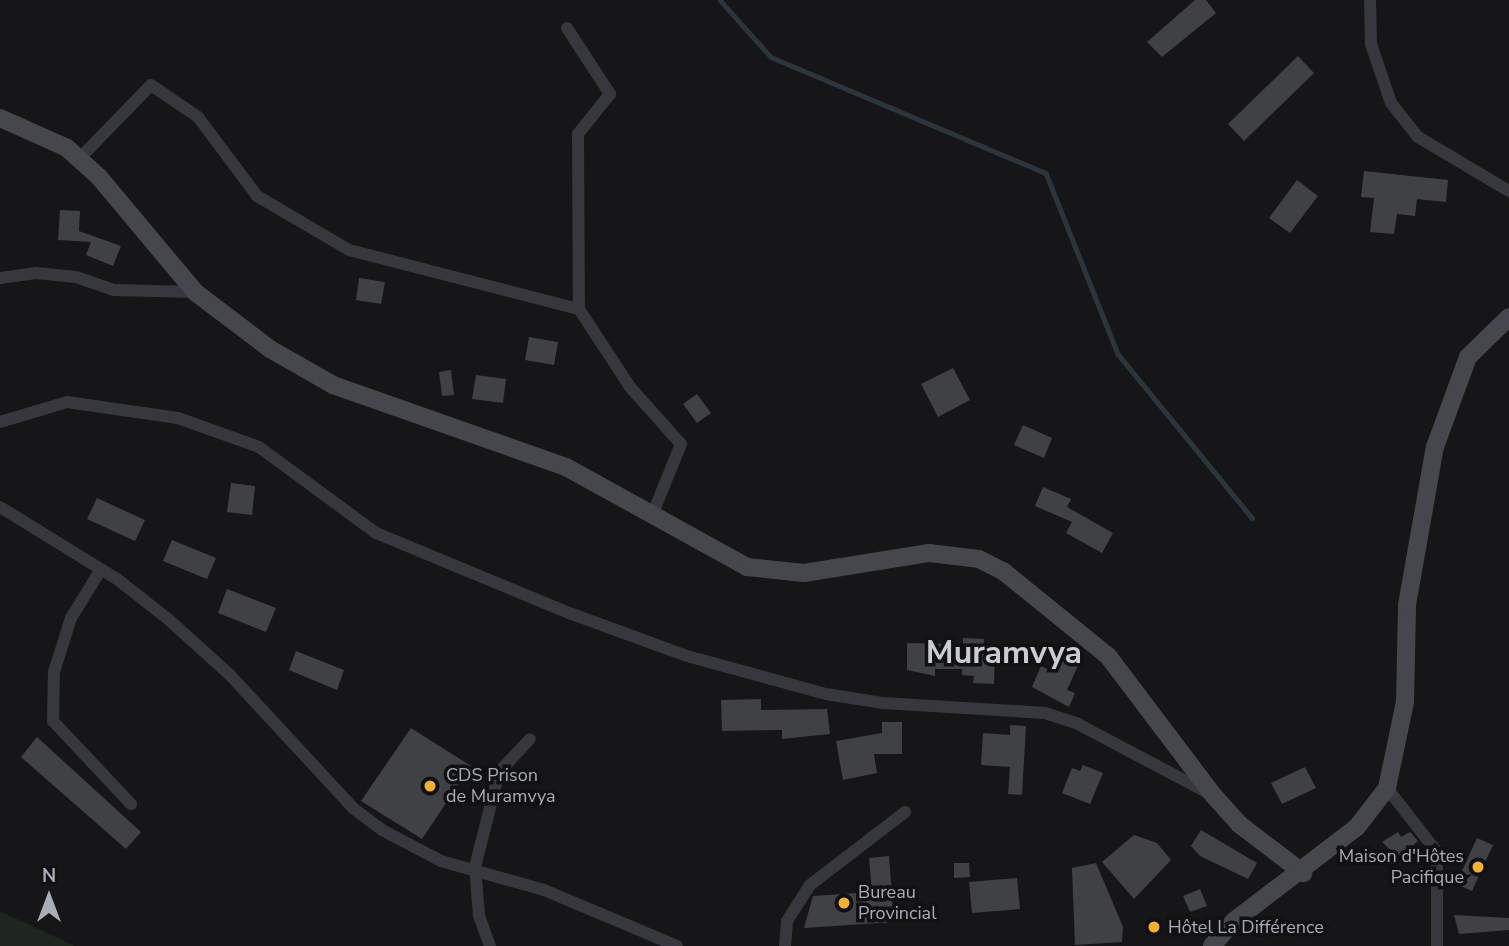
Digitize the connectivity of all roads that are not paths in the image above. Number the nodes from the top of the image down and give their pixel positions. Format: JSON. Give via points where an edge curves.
{"nodes":[{"id":1,"x":1370,"y":0,"type":"edge"},
{"id":2,"x":568,"y":29,"type":"dead end"},
{"id":3,"x":0,"y":118,"type":"edge"},
{"id":4,"x":79,"y":159,"type":"junction"},
{"id":5,"x":1509,"y":191,"type":"edge"},
{"id":6,"x":0,"y":278,"type":"edge"},
{"id":7,"x":195,"y":292,"type":"junction"},
{"id":8,"x":579,"y":309,"type":"junction"},
{"id":9,"x":1509,"y":317,"type":"edge"},
{"id":10,"x":0,"y":422,"type":"edge"},
{"id":11,"x":0,"y":506,"type":"edge"},
{"id":12,"x":653,"y":513,"type":"junction"},
{"id":13,"x":100,"y":571,"type":"junction"},
{"id":14,"x":530,"y":738,"type":"dead end"},
{"id":15,"x":1387,"y":788,"type":"junction"},
{"id":16,"x":1214,"y":796,"type":"junction"},
{"id":17,"x":131,"y":804,"type":"dead end"},
{"id":18,"x":905,"y":812,"type":"dead end"},
{"id":19,"x":475,"y":867,"type":"junction"},
{"id":20,"x":1303,"y":873,"type":"junction"},
{"id":21,"x":661,"y":944,"type":"edge"},
{"id":22,"x":490,"y":946,"type":"edge"},
{"id":23,"x":677,"y":946,"type":"edge"},
{"id":24,"x":785,"y":946,"type":"edge"},
{"id":25,"x":1212,"y":946,"type":"edge"},
{"id":26,"x":1437,"y":946,"type":"edge"}],
"edges":[{"from":1,"to":5,"type":"street","via":[[1371,44],[1391,103],[1419,136]]},
{"from":2,"to":8,"type":"street","via":[[610,94],[578,134]]},
{"from":3,"to":4,"type":"main road","via":[[30,128]]},
{"from":4,"to":7,"type":"main road"},
{"from":4,"to":8,"type":"street","via":[[151,85],[198,117],[257,196],[349,250]]},
{"from":6,"to":7,"type":"street","via":[[37,274],[76,277],[114,290]]},
{"from":7,"to":12,"type":"main road","via":[[270,349],[333,385],[566,467]]},
{"from":8,"to":12,"type":"street","via":[[630,387],[681,444]]},
{"from":9,"to":15,"type":"main road","via":[[1468,357],[1434,447],[1407,605],[1405,702]]},
{"from":10,"to":16,"type":"street","via":[[67,402],[178,418],[259,447],[376,533],[572,614],[688,656],[826,694],[883,703],[1045,713],[1077,724]]},
{"from":11,"to":13,"type":"street"},
{"from":12,"to":16,"type":"main road","via":[[719,554],[771,572],[804,573],[929,553],[957,554],[991,565],[1037,594],[1108,656]]},
{"from":13,"to":17,"type":"street","via":[[71,618],[54,671],[53,721]]},
{"from":13,"to":19,"type":"street","via":[[202,647],[353,808],[416,851]]},
{"from":14,"to":19,"type":"street","via":[[499,772]]},
{"from":15,"to":20,"type":"main road","via":[[1357,827]]},
{"from":15,"to":26,"type":"street","via":[[1437,852]]},
{"from":16,"to":20,"type":"main road","via":[[1239,824]]},
{"from":18,"to":24,"type":"street","via":[[810,886],[787,921]]},
{"from":19,"to":21,"type":"street"},
{"from":19,"to":22,"type":"street"},
{"from":20,"to":25,"type":"main road","via":[[1234,921]]},
{"from":21,"to":23,"type":"street"}]}
